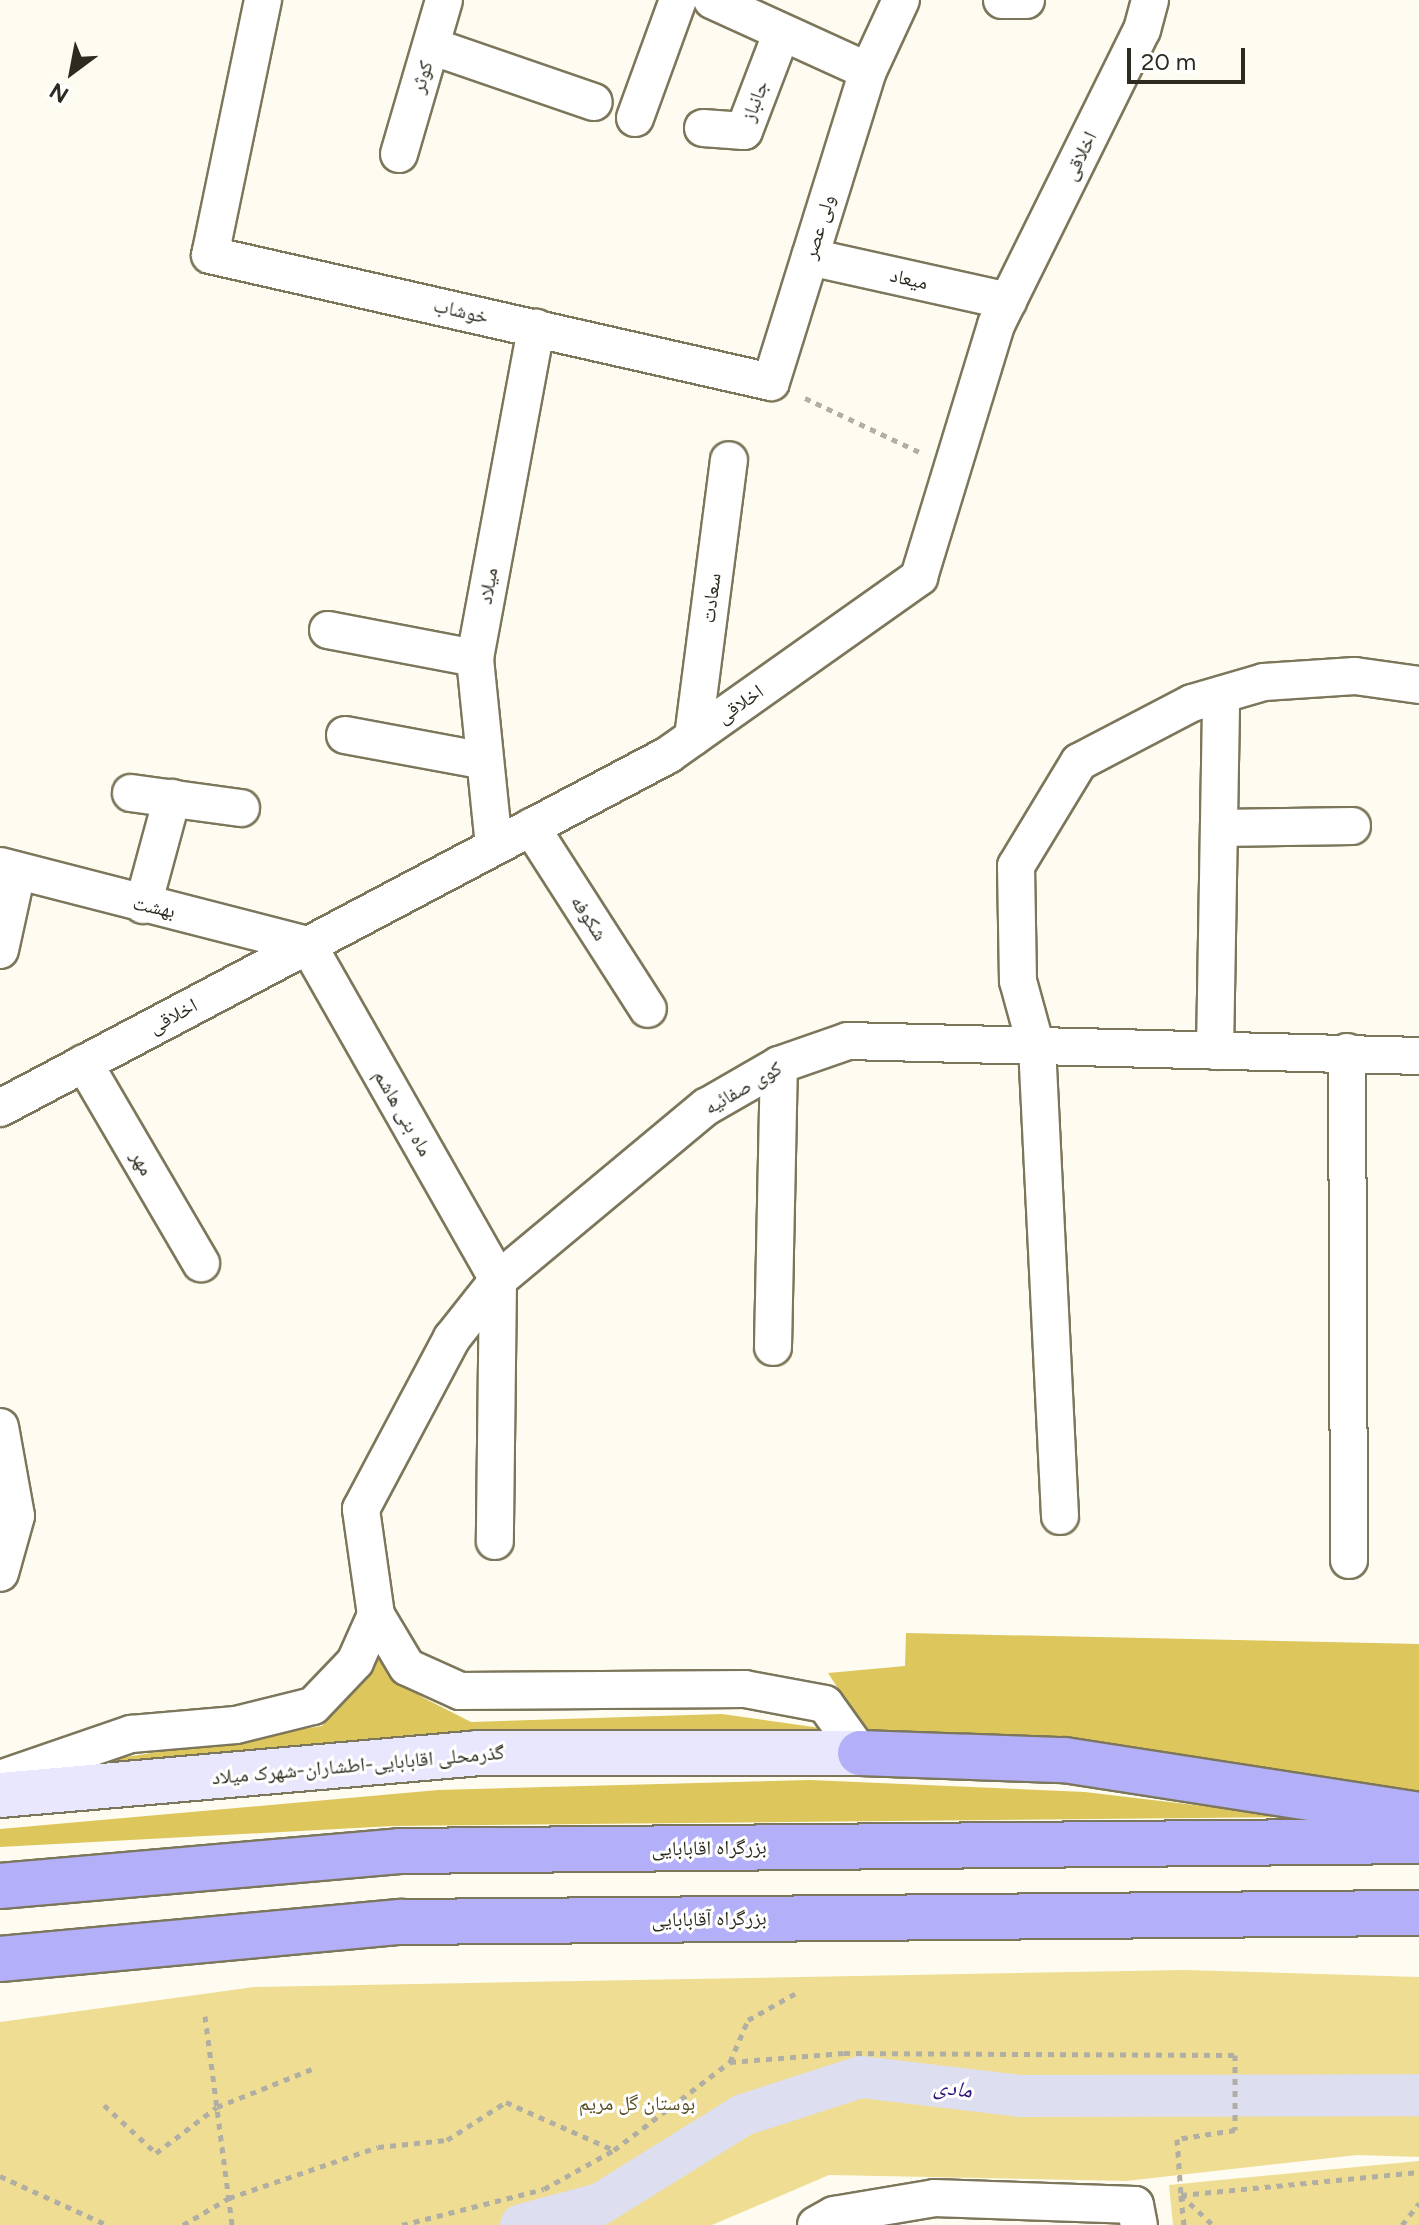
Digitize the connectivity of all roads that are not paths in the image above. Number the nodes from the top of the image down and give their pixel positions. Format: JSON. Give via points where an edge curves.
{"nodes":[{"id":1,"x":263,"y":0,"type":"edge"},
{"id":2,"x":444,"y":0,"type":"edge"},
{"id":3,"x":678,"y":0,"type":"edge"},
{"id":4,"x":712,"y":0,"type":"edge"},
{"id":5,"x":901,"y":0,"type":"edge"},
{"id":6,"x":1002,"y":0,"type":"edge"},
{"id":7,"x":1026,"y":0,"type":"edge"},
{"id":8,"x":1150,"y":0,"type":"edge"},
{"id":9,"x":781,"y":34,"type":"junction"},
{"id":10,"x":431,"y":46,"type":"junction"},
{"id":11,"x":868,"y":71,"type":"junction"},
{"id":12,"x":594,"y":102,"type":"dead end"},
{"id":13,"x":635,"y":118,"type":"dead end"},
{"id":14,"x":703,"y":128,"type":"dead end"},
{"id":15,"x":399,"y":154,"type":"dead end"},
{"id":16,"x":810,"y":257,"type":"junction"},
{"id":17,"x":1008,"y":301,"type":"junction"},
{"id":18,"x":536,"y":328,"type":"junction"},
{"id":19,"x":771,"y":382,"type":"joint"},
{"id":20,"x":729,"y":460,"type":"dead end"},
{"id":21,"x":328,"y":630,"type":"dead end"},
{"id":22,"x":475,"y":658,"type":"junction"},
{"id":23,"x":1419,"y":685,"type":"edge"},
{"id":24,"x":1221,"y":695,"type":"junction"},
{"id":25,"x":345,"y":735,"type":"dead end"},
{"id":26,"x":693,"y":737,"type":"junction"},
{"id":27,"x":485,"y":761,"type":"junction"},
{"id":28,"x":131,"y":793,"type":"dead end"},
{"id":29,"x":172,"y":798,"type":"junction"},
{"id":30,"x":241,"y":808,"type":"dead end"},
{"id":31,"x":1352,"y":826,"type":"dead end"},
{"id":32,"x":531,"y":827,"type":"junction"},
{"id":33,"x":1219,"y":828,"type":"junction"},
{"id":34,"x":494,"y":846,"type":"junction"},
{"id":35,"x":8,"y":869,"type":"edge"},
{"id":36,"x":143,"y":905,"type":"junction"},
{"id":37,"x":308,"y":945,"type":"junction"},
{"id":38,"x":0,"y":950,"type":"edge"},
{"id":39,"x":648,"y":1009,"type":"dead end"},
{"id":40,"x":1037,"y":1050,"type":"junction"},
{"id":41,"x":1215,"y":1051,"type":"junction"},
{"id":42,"x":1347,"y":1052,"type":"junction"},
{"id":43,"x":1419,"y":1056,"type":"edge"},
{"id":44,"x":84,"y":1063,"type":"junction"},
{"id":45,"x":779,"y":1065,"type":"junction"},
{"id":46,"x":0,"y":1108,"type":"edge"},
{"id":47,"x":201,"y":1263,"type":"dead end"},
{"id":48,"x":498,"y":1280,"type":"junction"},
{"id":49,"x":773,"y":1347,"type":"dead end"},
{"id":50,"x":0,"y":1427,"type":"edge"},
{"id":51,"x":1060,"y":1516,"type":"dead end"},
{"id":52,"x":495,"y":1541,"type":"dead end"},
{"id":53,"x":1349,"y":1560,"type":"dead end"},
{"id":54,"x":0,"y":1573,"type":"edge"},
{"id":55,"x":376,"y":1615,"type":"junction"},
{"id":56,"x":860,"y":1753,"type":"junction"},
{"id":57,"x":0,"y":1779,"type":"edge"},
{"id":58,"x":0,"y":1795,"type":"edge"},
{"id":59,"x":1419,"y":1815,"type":"edge"},
{"id":60,"x":1419,"y":1841,"type":"edge"},
{"id":61,"x":0,"y":1886,"type":"edge"},
{"id":62,"x":1419,"y":1913,"type":"edge"},
{"id":63,"x":0,"y":1959,"type":"edge"},
{"id":64,"x":1137,"y":2215,"type":"edge"},
{"id":65,"x":816,"y":2225,"type":"edge"}],
"edges":[{"from":1,"to":18,"type":"street","name":"خوشاب","via":[[210,255]]},
{"from":2,"to":10,"type":"street","name":"کوثر"},
{"from":3,"to":13,"type":"street"},
{"from":4,"to":9,"type":"street"},
{"from":5,"to":11,"type":"street","name":"ولی عصر"},
{"from":6,"to":7,"type":"street"},
{"from":8,"to":17,"type":"street","name":"اخلاقی","via":[[1142,30]]},
{"from":9,"to":11,"type":"street"},
{"from":9,"to":14,"type":"street","name":"جانباز","via":[[744,131]]},
{"from":10,"to":12,"type":"street"},
{"from":10,"to":15,"type":"street","name":"کوثر"},
{"from":11,"to":16,"type":"street","name":"ولی عصر"},
{"from":16,"to":17,"type":"street","name":"میعاد"},
{"from":16,"to":19,"type":"street","name":"ولی عصر"},
{"from":17,"to":26,"type":"street","name":"اخلاقی","via":[[919,577]]},
{"from":18,"to":19,"type":"street","name":"خوشاب"},
{"from":18,"to":22,"type":"street","name":"میلاد"},
{"from":20,"to":26,"type":"street","name":"سعادت"},
{"from":21,"to":22,"type":"street"},
{"from":22,"to":27,"type":"street","name":"میلاد"},
{"from":23,"to":24,"type":"street","via":[[1355,676],[1264,682]]},
{"from":24,"to":33,"type":"street"},
{"from":24,"to":40,"type":"street","via":[[1079,762],[1041,814],[1016,866],[1018,981]]},
{"from":25,"to":27,"type":"street"},
{"from":26,"to":32,"type":"street","name":"اخلاقی"},
{"from":27,"to":34,"type":"street","name":"میلاد"},
{"from":28,"to":29,"type":"street"},
{"from":29,"to":30,"type":"street"},
{"from":29,"to":36,"type":"street"},
{"from":31,"to":33,"type":"street"},
{"from":32,"to":34,"type":"street","name":"اخلاقی"},
{"from":32,"to":39,"type":"street","name":"شکوفه"},
{"from":33,"to":41,"type":"street"},
{"from":34,"to":37,"type":"street","name":"اخلاقی"},
{"from":35,"to":36,"type":"street","name":"بهشت"},
{"from":35,"to":38,"type":"street"},
{"from":36,"to":37,"type":"street","name":"بهشت"},
{"from":37,"to":44,"type":"street","name":"اخلاقی"},
{"from":37,"to":48,"type":"street","name":"ماه بنی هاشم"},
{"from":40,"to":41,"type":"street","name":"کوی صفائیه"},
{"from":40,"to":45,"type":"street","name":"کوی صفائیه","via":[[848,1041]]},
{"from":40,"to":51,"type":"street"},
{"from":41,"to":42,"type":"street","name":"کوی صفائیه"},
{"from":42,"to":43,"type":"street","name":"کوی صفائیه"},
{"from":42,"to":53,"type":"street"},
{"from":44,"to":46,"type":"street","name":"اخلاقی"},
{"from":44,"to":47,"type":"street","name":"مهر"},
{"from":45,"to":48,"type":"street","name":"کوی صفائیه","via":[[706,1107]]},
{"from":45,"to":49,"type":"street"},
{"from":48,"to":52,"type":"street"},
{"from":48,"to":55,"type":"street","name":"کوی صفائیه","via":[[452,1338],[361,1509]]},
{"from":50,"to":54,"type":"street","via":[[16,1516]]},
{"from":55,"to":56,"type":"street","via":[[407,1667],[460,1691],[745,1689],[825,1704]]},
{"from":55,"to":57,"type":"street","via":[[355,1662],[313,1706],[236,1725],[131,1734]]},
{"from":56,"to":58,"type":"main road","name":"گذرمحلی اقابابایی-اطشاران-شهرک میلاد","via":[[476,1753]]},
{"from":56,"to":59,"type":"highway","via":[[1065,1760]]},
{"from":60,"to":61,"type":"highway","name":"بزرگراه اقابابایی","via":[[399,1851]]},
{"from":62,"to":63,"type":"highway","name":"بزرگراه آقابابایی","via":[[402,1922]]},
{"from":64,"to":65,"type":"street","via":[[934,2198],[834,2215]]}]}
